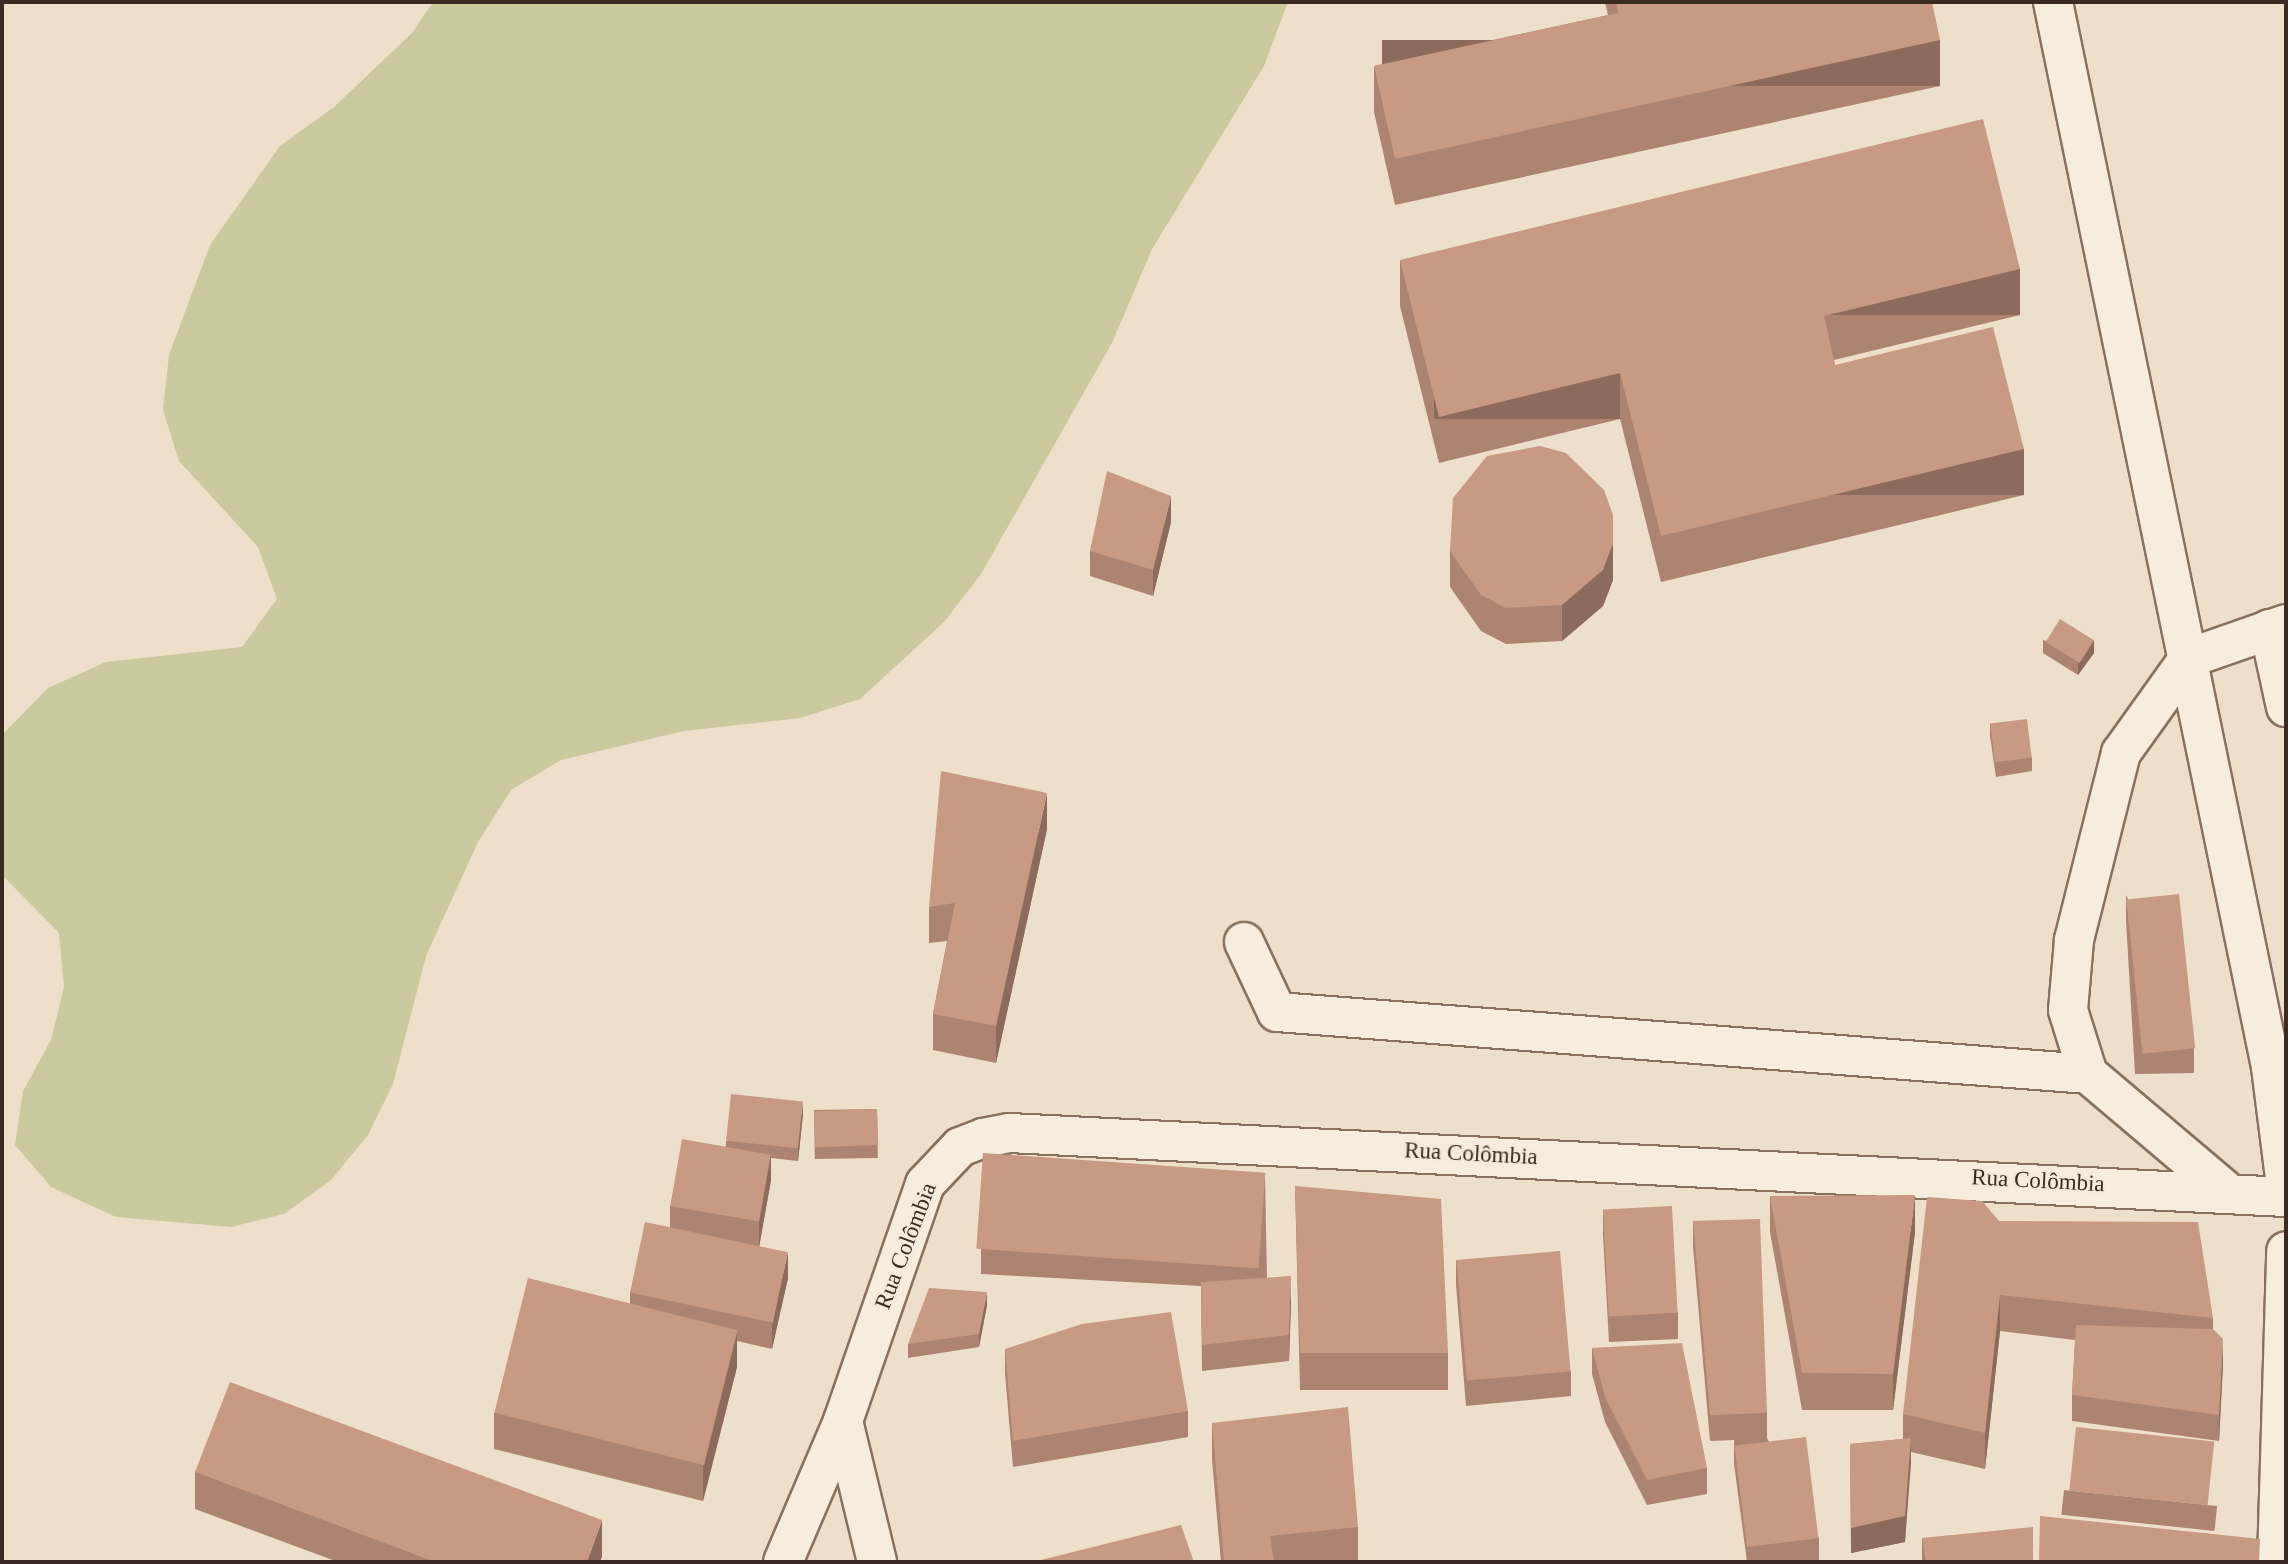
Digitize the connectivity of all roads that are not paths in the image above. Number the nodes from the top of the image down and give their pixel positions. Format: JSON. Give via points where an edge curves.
{"nodes":[{"id":1,"x":2053,"y":2,"type":"edge"},
{"id":2,"x":2278,"y":626,"type":"edge"},
{"id":3,"x":2189,"y":658,"type":"junction"},
{"id":4,"x":2286,"y":707,"type":"edge"},
{"id":5,"x":1244,"y":942,"type":"dead end"},
{"id":6,"x":2088,"y":1074,"type":"junction"},
{"id":7,"x":2286,"y":1185,"type":"edge"},
{"id":8,"x":2224,"y":1189,"type":"junction"},
{"id":9,"x":2286,"y":1197,"type":"edge"},
{"id":10,"x":2286,"y":1251,"type":"edge"},
{"id":11,"x":843,"y":1421,"type":"junction"},
{"id":12,"x":783,"y":1562,"type":"edge"},
{"id":13,"x":877,"y":1562,"type":"edge"},
{"id":14,"x":2277,"y":1562,"type":"edge"}],
"edges":[{"from":1,"to":3,"type":"street"},
{"from":2,"to":3,"type":"street"},
{"from":2,"to":4,"type":"street"},
{"from":3,"to":6,"type":"street","via":[[2121,753],[2074,940],[2068,1010]]},
{"from":3,"to":7,"type":"street","via":[[2271,1067]]},
{"from":5,"to":6,"type":"street","via":[[1277,1012]]},
{"from":6,"to":8,"type":"street"},
{"from":8,"to":9,"type":"street","name":"Rua Colômbia"},
{"from":8,"to":11,"type":"street","name":"Rua Colômbia","via":[[1009,1133],[960,1147],[925,1184]]},
{"from":10,"to":14,"type":"street"},
{"from":11,"to":12,"type":"street","name":"Rua Colômbia"},
{"from":11,"to":13,"type":"street"}]}
